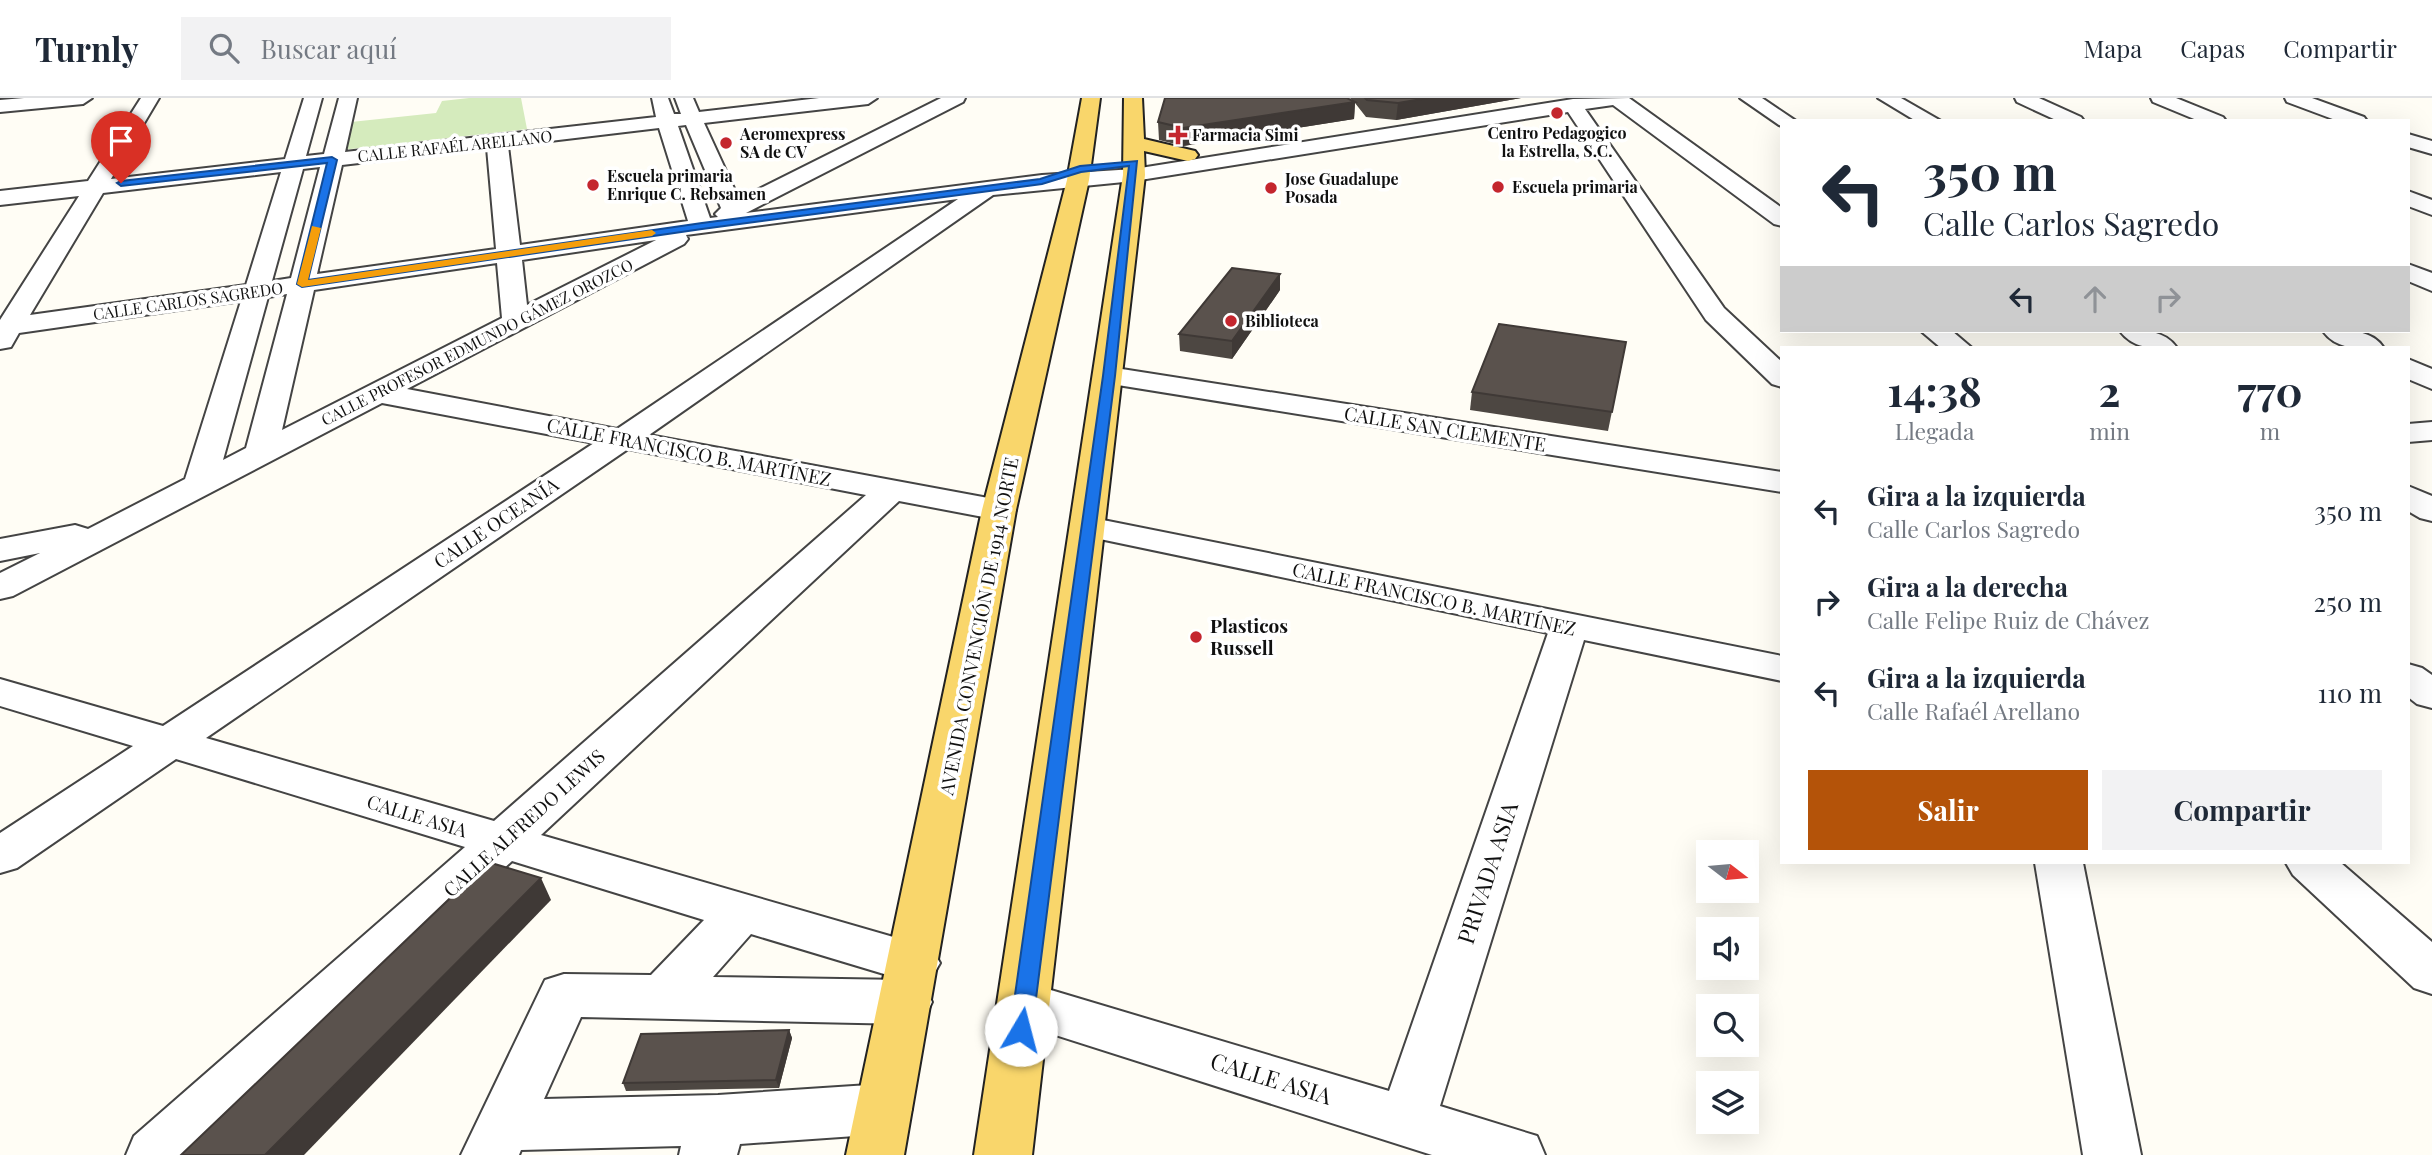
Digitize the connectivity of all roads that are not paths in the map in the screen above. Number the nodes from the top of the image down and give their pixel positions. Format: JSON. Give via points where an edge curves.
{"nodes":[{"id":1,"x":83,"y":98,"type":"edge"},
{"id":2,"x":150,"y":98,"type":"edge"},
{"id":3,"x":313,"y":98,"type":"edge"},
{"id":4,"x":348,"y":98,"type":"edge"},
{"id":5,"x":659,"y":98,"type":"edge"},
{"id":6,"x":684,"y":98,"type":"edge"},
{"id":7,"x":868,"y":98,"type":"edge"},
{"id":8,"x":956,"y":98,"type":"edge"},
{"id":9,"x":1091,"y":98,"type":"edge"},
{"id":10,"x":1133,"y":98,"type":"edge"},
{"id":11,"x":1618,"y":98,"type":"edge"},
{"id":12,"x":1748,"y":98,"type":"edge"},
{"id":13,"x":1887,"y":98,"type":"edge"},
{"id":14,"x":2024,"y":98,"type":"edge"},
{"id":15,"x":2160,"y":98,"type":"edge"},
{"id":16,"x":2294,"y":98,"type":"edge"},
{"id":17,"x":840,"y":100,"type":"edge"},
{"id":18,"x":1565,"y":101,"type":"edge"},
{"id":19,"x":0,"y":106,"type":"edge"},
{"id":20,"x":693,"y":119,"type":"junction"},
{"id":21,"x":1783,"y":119,"type":"edge"},
{"id":22,"x":1927,"y":119,"type":"edge"},
{"id":23,"x":2070,"y":119,"type":"edge"},
{"id":24,"x":2211,"y":119,"type":"edge"},
{"id":25,"x":2352,"y":119,"type":"edge"},
{"id":26,"x":668,"y":122,"type":"junction"},
{"id":27,"x":1430,"y":123,"type":"junction"},
{"id":28,"x":875,"y":138,"type":"junction"},
{"id":29,"x":2410,"y":140,"type":"edge"},
{"id":30,"x":497,"y":142,"type":"junction"},
{"id":31,"x":2432,"y":148,"type":"edge"},
{"id":32,"x":1188,"y":155,"type":"joint"},
{"id":33,"x":332,"y":160,"type":"junction"},
{"id":34,"x":1134,"y":160,"type":"junction"},
{"id":35,"x":293,"y":164,"type":"junction"},
{"id":36,"x":1079,"y":174,"type":"junction"},
{"id":37,"x":96,"y":186,"type":"junction"},
{"id":38,"x":990,"y":188,"type":"junction"},
{"id":39,"x":0,"y":198,"type":"edge"},
{"id":40,"x":2410,"y":199,"type":"edge"},
{"id":41,"x":2432,"y":208,"type":"edge"},
{"id":42,"x":734,"y":209,"type":"junction"},
{"id":43,"x":1780,"y":218,"type":"edge"},
{"id":44,"x":702,"y":226,"type":"junction"},
{"id":45,"x":509,"y":254,"type":"junction"},
{"id":46,"x":2410,"y":273,"type":"edge"},
{"id":47,"x":2432,"y":283,"type":"edge"},
{"id":48,"x":302,"y":284,"type":"junction"},
{"id":49,"x":256,"y":291,"type":"junction"},
{"id":50,"x":516,"y":322,"type":"junction"},
{"id":51,"x":3,"y":333,"type":"edge"},
{"id":52,"x":1938,"y":333,"type":"edge"},
{"id":53,"x":2137,"y":333,"type":"edge"},
{"id":54,"x":2341,"y":333,"type":"edge"},
{"id":55,"x":1955,"y":346,"type":"edge"},
{"id":56,"x":2160,"y":346,"type":"edge"},
{"id":57,"x":2366,"y":346,"type":"edge"},
{"id":58,"x":2410,"y":369,"type":"edge"},
{"id":59,"x":1109,"y":376,"type":"junction"},
{"id":60,"x":1780,"y":376,"type":"edge"},
{"id":61,"x":2432,"y":380,"type":"edge"},
{"id":62,"x":378,"y":393,"type":"junction"},
{"id":63,"x":2432,"y":431,"type":"edge"},
{"id":64,"x":2410,"y":433,"type":"edge"},
{"id":65,"x":622,"y":439,"type":"junction"},
{"id":66,"x":261,"y":453,"type":"junction"},
{"id":67,"x":1780,"y":482,"type":"edge"},
{"id":68,"x":200,"y":485,"type":"junction"},
{"id":69,"x":892,"y":490,"type":"junction"},
{"id":70,"x":2410,"y":497,"type":"edge"},
{"id":71,"x":999,"y":510,"type":"junction"},
{"id":72,"x":2432,"y":511,"type":"edge"},
{"id":73,"x":1088,"y":527,"type":"junction"},
{"id":74,"x":115,"y":529,"type":"junction"},
{"id":75,"x":0,"y":550,"type":"edge"},
{"id":76,"x":0,"y":588,"type":"edge"},
{"id":77,"x":1569,"y":627,"type":"junction"},
{"id":78,"x":1780,"y":669,"type":"edge"},
{"id":79,"x":2410,"y":678,"type":"edge"},
{"id":80,"x":0,"y":692,"type":"edge"},
{"id":81,"x":2432,"y":695,"type":"edge"},
{"id":82,"x":170,"y":742,"type":"junction"},
{"id":83,"x":503,"y":841,"type":"junction"},
{"id":84,"x":0,"y":856,"type":"edge"},
{"id":85,"x":2059,"y":864,"type":"edge"},
{"id":86,"x":2311,"y":864,"type":"edge"},
{"id":87,"x":741,"y":912,"type":"junction"},
{"id":88,"x":2432,"y":973,"type":"edge"},
{"id":89,"x":910,"y":983,"type":"junction"},
{"id":90,"x":663,"y":997,"type":"junction"},
{"id":91,"x":1024,"y":1004,"type":"junction"},
{"id":92,"x":1406,"y":1120,"type":"junction"},
{"id":93,"x":880,"y":1132,"type":"edge"},
{"id":94,"x":713,"y":1137,"type":"edge"},
{"id":95,"x":497,"y":1140,"type":"edge"},
{"id":96,"x":155,"y":1155,"type":"edge"},
{"id":97,"x":1003,"y":1155,"type":"edge"},
{"id":98,"x":1516,"y":1155,"type":"edge"},
{"id":99,"x":2112,"y":1155,"type":"edge"}],
"edges":[{"from":1,"to":19,"type":"street"},
{"from":2,"to":37,"type":"street"},
{"from":3,"to":35,"type":"street"},
{"from":4,"to":33,"type":"street"},
{"from":5,"to":26,"type":"street"},
{"from":6,"to":20,"type":"street"},
{"from":7,"to":17,"type":"street","name":"CALLE RAFAÉL ARELLANO"},
{"from":8,"to":28,"type":"street","name":"CALLE PROFESOR EDMUNDO GÁMEZ OROZCO"},
{"from":9,"to":36,"type":"main road","name":"AVENIDA CONVENCIÓN DE 1914 NORTE"},
{"from":10,"to":34,"type":"main road"},
{"from":11,"to":18,"type":"street","name":"CALLE CARLOS SAGREDO"},
{"from":11,"to":43,"type":"street"},
{"from":12,"to":21,"type":"street"},
{"from":13,"to":22,"type":"street"},
{"from":14,"to":23,"type":"street"},
{"from":15,"to":24,"type":"street"},
{"from":16,"to":25,"type":"street"},
{"from":17,"to":20,"type":"street","name":"CALLE RAFAÉL ARELLANO"},
{"from":17,"to":28,"type":"street"},
{"from":18,"to":27,"type":"street","name":"CALLE CARLOS SAGREDO"},
{"from":18,"to":60,"type":"street","via":[[1715,314]]},
{"from":20,"to":26,"type":"street","name":"CALLE RAFAÉL ARELLANO"},
{"from":20,"to":42,"type":"street"},
{"from":26,"to":30,"type":"street","name":"CALLE RAFAÉL ARELLANO"},
{"from":26,"to":44,"type":"street"},
{"from":27,"to":32,"type":"street","name":"CALLE CARLOS SAGREDO"},
{"from":27,"to":34,"type":"street","name":"CALLE CARLOS SAGREDO"},
{"from":28,"to":42,"type":"street","name":"CALLE PROFESOR EDMUNDO GÁMEZ OROZCO"},
{"from":29,"to":31,"type":"street"},
{"from":30,"to":33,"type":"street","name":"CALLE RAFAÉL ARELLANO"},
{"from":30,"to":45,"type":"street"},
{"from":32,"to":34,"type":"main road"},
{"from":33,"to":35,"type":"street","name":"CALLE RAFAÉL ARELLANO"},
{"from":33,"to":48,"type":"street"},
{"from":34,"to":36,"type":"street","name":"CALLE CARLOS SAGREDO"},
{"from":34,"to":59,"type":"main road"},
{"from":35,"to":37,"type":"street","name":"CALLE RAFAÉL ARELLANO"},
{"from":35,"to":49,"type":"street"},
{"from":36,"to":38,"type":"street","name":"CALLE CARLOS SAGREDO"},
{"from":36,"to":71,"type":"main road","name":"AVENIDA CONVENCIÓN DE 1914 NORTE"},
{"from":37,"to":39,"type":"street","name":"CALLE RAFAÉL ARELLANO"},
{"from":37,"to":51,"type":"street"},
{"from":38,"to":44,"type":"street","name":"CALLE CARLOS SAGREDO"},
{"from":38,"to":65,"type":"street","name":"CALLE OCEANÍA"},
{"from":40,"to":41,"type":"street"},
{"from":42,"to":44,"type":"street","name":"CALLE PROFESOR EDMUNDO GÁMEZ OROZCO"},
{"from":44,"to":45,"type":"street","name":"CALLE CARLOS SAGREDO"},
{"from":44,"to":50,"type":"street","name":"CALLE PROFESOR EDMUNDO GÁMEZ OROZCO"},
{"from":45,"to":48,"type":"street","name":"CALLE CARLOS SAGREDO"},
{"from":45,"to":50,"type":"street"},
{"from":46,"to":47,"type":"street"},
{"from":48,"to":49,"type":"street","name":"CALLE CARLOS SAGREDO"},
{"from":48,"to":66,"type":"street"},
{"from":49,"to":51,"type":"street","name":"CALLE CARLOS SAGREDO"},
{"from":49,"to":68,"type":"street"},
{"from":50,"to":62,"type":"street","name":"CALLE PROFESOR EDMUNDO GÁMEZ OROZCO"},
{"from":52,"to":55,"type":"street"},
{"from":53,"to":56,"type":"street"},
{"from":54,"to":57,"type":"street"},
{"from":58,"to":61,"type":"street"},
{"from":59,"to":67,"type":"street","name":"CALLE SAN CLEMENTE"},
{"from":59,"to":73,"type":"main road"},
{"from":62,"to":65,"type":"street","name":"CALLE FRANCISCO B. MARTÍNEZ"},
{"from":62,"to":66,"type":"street","name":"CALLE PROFESOR EDMUNDO GÁMEZ OROZCO"},
{"from":63,"to":64,"type":"street"},
{"from":65,"to":69,"type":"street","name":"CALLE FRANCISCO B. MARTÍNEZ"},
{"from":65,"to":82,"type":"street","name":"CALLE OCEANÍA"},
{"from":66,"to":68,"type":"street","name":"CALLE PROFESOR EDMUNDO GÁMEZ OROZCO"},
{"from":68,"to":74,"type":"street","name":"CALLE PROFESOR EDMUNDO GÁMEZ OROZCO"},
{"from":69,"to":71,"type":"street","name":"CALLE FRANCISCO B. MARTÍNEZ"},
{"from":69,"to":83,"type":"street","name":"CALLE ALFREDO LEWIS"},
{"from":70,"to":72,"type":"street"},
{"from":71,"to":89,"type":"main road","name":"AVENIDA CONVENCIÓN DE 1914 NORTE"},
{"from":73,"to":77,"type":"street","name":"CALLE FRANCISCO B. MARTÍNEZ"},
{"from":73,"to":91,"type":"main road"},
{"from":74,"to":75,"type":"street"},
{"from":74,"to":76,"type":"street","name":"CALLE PROFESOR EDMUNDO GÁMEZ OROZCO"},
{"from":77,"to":78,"type":"street","name":"CALLE FRANCISCO B. MARTÍNEZ"},
{"from":77,"to":92,"type":"street","name":"PRIVADA ASIA"},
{"from":79,"to":81,"type":"street"},
{"from":80,"to":82,"type":"street","name":"CALLE ASIA"},
{"from":82,"to":83,"type":"street","name":"CALLE ASIA"},
{"from":82,"to":84,"type":"street","name":"CALLE OCEANÍA"},
{"from":83,"to":87,"type":"street","name":"CALLE ASIA"},
{"from":83,"to":96,"type":"street","name":"CALLE ALFREDO LEWIS"},
{"from":85,"to":99,"type":"street"},
{"from":86,"to":88,"type":"street"},
{"from":87,"to":89,"type":"street","name":"CALLE ASIA"},
{"from":87,"to":90,"type":"street"},
{"from":89,"to":90,"type":"street"},
{"from":89,"to":93,"type":"main road","name":"AVENIDA CONVENCIÓN DE 1914 NORTE"},
{"from":90,"to":95,"type":"street","via":[[564,995]]},
{"from":91,"to":92,"type":"street","name":"CALLE ASIA"},
{"from":91,"to":97,"type":"main road"},
{"from":92,"to":98,"type":"street","name":"CALLE ASIA"},
{"from":93,"to":94,"type":"street"},
{"from":94,"to":95,"type":"street"}]}
